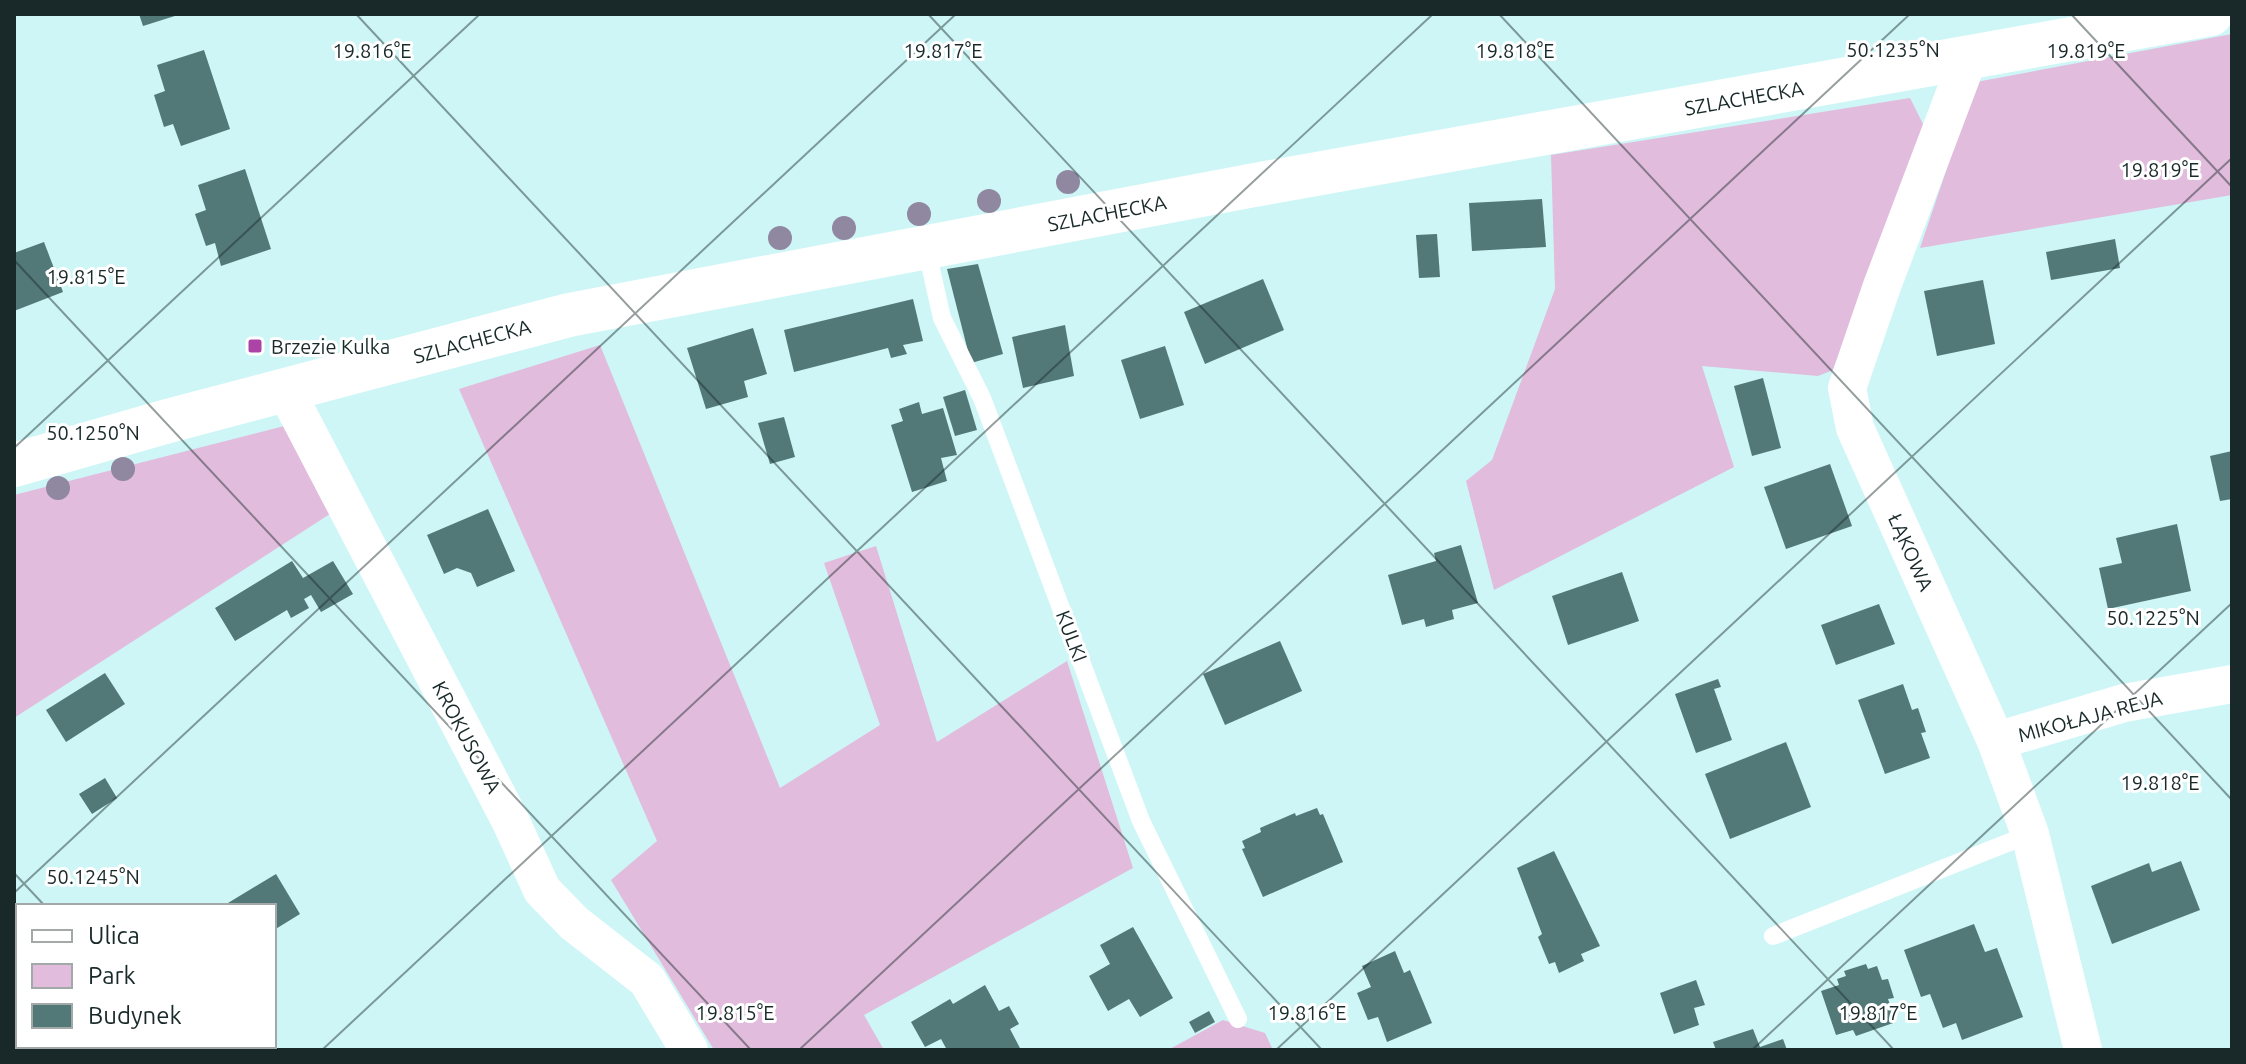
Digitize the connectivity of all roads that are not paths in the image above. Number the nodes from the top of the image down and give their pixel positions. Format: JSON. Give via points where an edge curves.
{"nodes":[{"id":1,"x":2211,"y":14,"type":"edge"},
{"id":2,"x":1968,"y":59,"type":"junction"},
{"id":3,"x":926,"y":247,"type":"junction"},
{"id":4,"x":286,"y":391,"type":"junction"},
{"id":5,"x":14,"y":465,"type":"edge"},
{"id":6,"x":2232,"y":684,"type":"edge"},
{"id":7,"x":1996,"y":741,"type":"junction"},
{"id":8,"x":2030,"y":834,"type":"junction"},
{"id":9,"x":1773,"y":936,"type":"dead end"},
{"id":10,"x":1238,"y":1019,"type":"dead end"},
{"id":11,"x":689,"y":1050,"type":"edge"},
{"id":12,"x":2083,"y":1050,"type":"edge"}],
"edges":[{"from":1,"to":2,"type":"street","name":"SZLACHECKA"},
{"from":2,"to":3,"type":"street","name":"SZLACHECKA"},
{"from":2,"to":7,"type":"street","name":"ŁĄKOWA","via":[[1847,388],[1855,428]]},
{"from":3,"to":4,"type":"street","name":"SZLACHECKA","via":[[569,315]]},
{"from":3,"to":10,"type":"lane","name":"KULKI","via":[[942,318],[982,398],[1141,821]]},
{"from":4,"to":5,"type":"street","name":"SZLACHECKA"},
{"from":4,"to":11,"type":"street","name":"KROKUSOWA","via":[[542,890],[574,923],[647,980]]},
{"from":6,"to":7,"type":"street","name":"MIKOŁAJA REJA","via":[[2124,703]]},
{"from":7,"to":8,"type":"street","name":"ŁĄKOWA"},
{"from":8,"to":9,"type":"lane"},
{"from":8,"to":12,"type":"street","name":"ŁĄKOWA"}]}
